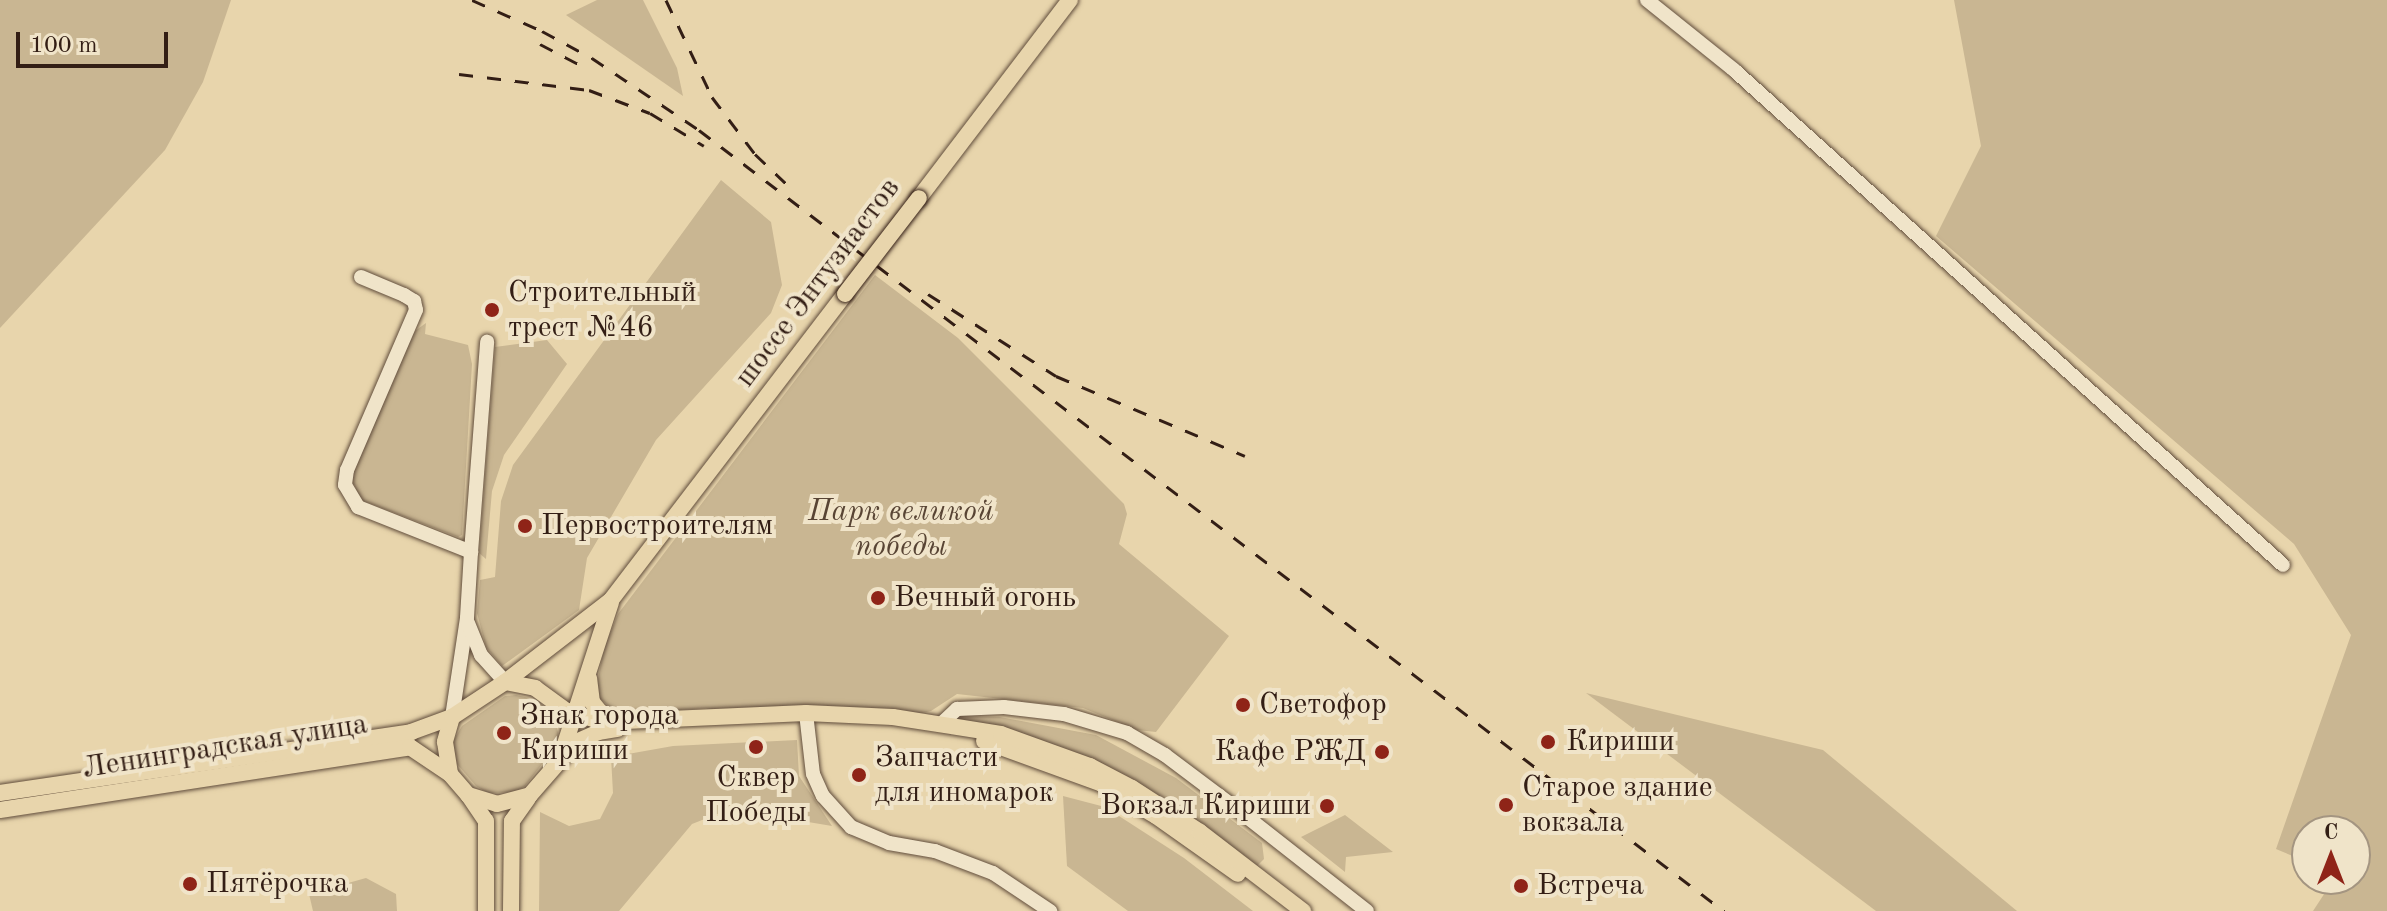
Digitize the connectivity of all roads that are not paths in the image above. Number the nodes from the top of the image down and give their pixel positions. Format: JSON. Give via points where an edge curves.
{"nodes":[{"id":1,"x":1070,"y":0,"type":"edge"},
{"id":2,"x":1647,"y":0,"type":"edge"},
{"id":3,"x":361,"y":277,"type":"dead end"},
{"id":4,"x":487,"y":342,"type":"dead end"},
{"id":5,"x":471,"y":552,"type":"junction"},
{"id":6,"x":2283,"y":565,"type":"dead end"},
{"id":7,"x":611,"y":600,"type":"junction"},
{"id":8,"x":467,"y":618,"type":"junction"},
{"id":9,"x":589,"y":669,"type":"junction"},
{"id":10,"x":505,"y":682,"type":"junction"},
{"id":11,"x":557,"y":705,"type":"junction"},
{"id":12,"x":574,"y":714,"type":"junction"},
{"id":13,"x":452,"y":717,"type":"junction"},
{"id":14,"x":806,"y":718,"type":"junction"},
{"id":15,"x":942,"y":723,"type":"junction"},
{"id":16,"x":619,"y":725,"type":"junction"},
{"id":17,"x":564,"y":747,"type":"junction"},
{"id":18,"x":554,"y":768,"type":"junction"},
{"id":19,"x":450,"y":774,"type":"junction"},
{"id":20,"x":0,"y":793,"type":"edge"},
{"id":21,"x":468,"y":795,"type":"junction"},
{"id":22,"x":530,"y":795,"type":"junction"},
{"id":23,"x":0,"y":810,"type":"edge"},
{"id":24,"x":486,"y":911,"type":"edge"},
{"id":25,"x":511,"y":911,"type":"edge"},
{"id":26,"x":1050,"y":911,"type":"edge"},
{"id":27,"x":1287,"y":911,"type":"edge"},
{"id":28,"x":1303,"y":911,"type":"edge"},
{"id":29,"x":1367,"y":911,"type":"edge"}],
"edges":[{"from":1,"to":7,"type":"main road","name":"шоссе Энтузиастов","bridge":true},
{"from":2,"to":6,"type":"street","via":[[1734,70]]},
{"from":3,"to":5,"type":"street","via":[[414,301],[416,310],[347,470],[350,498],[358,507]]},
{"from":4,"to":5,"type":"street"},
{"from":5,"to":8,"type":"street"},
{"from":7,"to":9,"type":"main road"},
{"from":7,"to":10,"type":"main road"},
{"from":8,"to":10,"type":"street","via":[[481,655]]},
{"from":8,"to":13,"type":"street"},
{"from":9,"to":12,"type":"main road"},
{"from":9,"to":16,"type":"main road","via":[[592,702]]},
{"from":10,"to":11,"type":"main road","via":[[535,688]]},
{"from":10,"to":13,"type":"main road"},
{"from":11,"to":12,"type":"main road"},
{"from":11,"to":17,"type":"main road"},
{"from":12,"to":16,"type":"main road"},
{"from":12,"to":17,"type":"main road"},
{"from":13,"to":19,"type":"main road","via":[[445,742]]},
{"from":13,"to":20,"type":"main road","name":"Ленинградская улица","via":[[411,732]]},
{"from":14,"to":15,"type":"main road"},
{"from":14,"to":16,"type":"main road"},
{"from":14,"to":26,"type":"street","via":[[813,774],[823,796],[851,827],[993,873]]},
{"from":14,"to":27,"type":"main road","via":[[993,743],[1079,774],[1156,816]]},
{"from":15,"to":28,"type":"main road","via":[[1027,741],[1090,766],[1200,832]]},
{"from":15,"to":29,"type":"street","via":[[957,709],[1004,707],[1064,714],[1127,733],[1199,780]]},
{"from":16,"to":18,"type":"main road","via":[[576,742]]},
{"from":17,"to":18,"type":"main road"},
{"from":18,"to":22,"type":"main road"},
{"from":19,"to":21,"type":"main road"},
{"from":19,"to":23,"type":"main road","name":"Ленинградская улица","via":[[410,747]]},
{"from":21,"to":22,"type":"main road","via":[[497,804]]},
{"from":21,"to":24,"type":"main road","via":[[486,821]]},
{"from":22,"to":25,"type":"main road","via":[[512,821]]}]}
